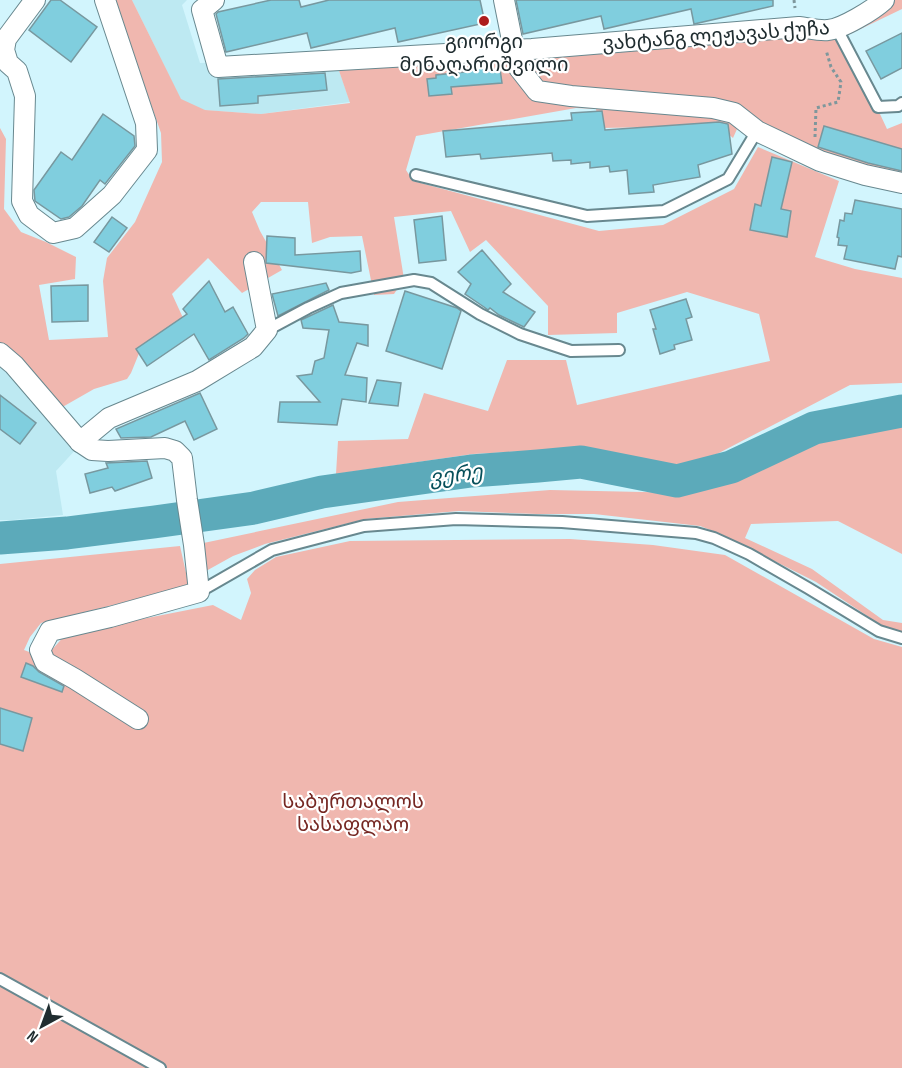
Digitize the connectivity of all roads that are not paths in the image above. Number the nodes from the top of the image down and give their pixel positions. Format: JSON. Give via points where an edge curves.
{"nodes":[{"id":1,"x":34,"y":0,"type":"edge"},
{"id":2,"x":105,"y":0,"type":"edge"},
{"id":3,"x":214,"y":0,"type":"edge"},
{"id":4,"x":504,"y":0,"type":"edge"},
{"id":5,"x":884,"y":0,"type":"edge"},
{"id":6,"x":830,"y":30,"type":"junction"},
{"id":7,"x":514,"y":50,"type":"junction"},
{"id":8,"x":902,"y":103,"type":"edge"},
{"id":9,"x":757,"y":131,"type":"junction"},
{"id":10,"x":416,"y":175,"type":"dead end"},
{"id":11,"x":902,"y":183,"type":"edge"},
{"id":12,"x":254,"y":262,"type":"dead end"},
{"id":13,"x":267,"y":330,"type":"junction"},
{"id":14,"x":619,"y":350,"type":"dead end"},
{"id":15,"x":0,"y":353,"type":"edge"},
{"id":16,"x":80,"y":442,"type":"junction"},
{"id":17,"x":199,"y":592,"type":"junction"},
{"id":18,"x":902,"y":638,"type":"edge"},
{"id":19,"x":138,"y":719,"type":"dead end"},
{"id":20,"x":0,"y":979,"type":"edge"},
{"id":21,"x":160,"y":1068,"type":"edge"}],
"edges":[{"from":1,"to":2,"type":"street","via":[[6,39],[4,51],[8,63],[17,71],[25,96],[22,201],[29,215],[53,233],[75,228],[112,195],[147,150],[146,123]]},
{"from":3,"to":7,"type":"street","name":"ვახტანგ ლეჟავას ქუჩა","via":[[202,10],[218,67]]},
{"from":4,"to":7,"type":"street"},
{"from":5,"to":6,"type":"street","name":"ვახტანგ ლეჟავას ქუჩა"},
{"from":6,"to":7,"type":"street","name":"ვახტანგ ლეჟავას ქუჩა","via":[[799,27]]},
{"from":6,"to":8,"type":"lane","via":[[878,106]]},
{"from":7,"to":9,"type":"street","via":[[519,68],[537,91],[713,108],[734,113]]},
{"from":9,"to":10,"type":"lane","via":[[728,179],[664,211],[587,216]]},
{"from":9,"to":11,"type":"street","via":[[820,161]]},
{"from":12,"to":13,"type":"street"},
{"from":13,"to":14,"type":"lane","via":[[341,293],[414,280],[430,283],[520,334],[571,351]]},
{"from":13,"to":16,"type":"street","via":[[253,347],[197,381],[109,418]]},
{"from":15,"to":16,"type":"street"},
{"from":16,"to":17,"type":"street","via":[[92,450],[165,448],[183,459]]},
{"from":17,"to":18,"type":"lane","via":[[272,550],[364,526],[456,519],[562,522],[696,533],[714,538],[879,631]]},
{"from":17,"to":19,"type":"street","via":[[50,631],[40,650],[45,662]]},
{"from":20,"to":21,"type":"lane"}]}
